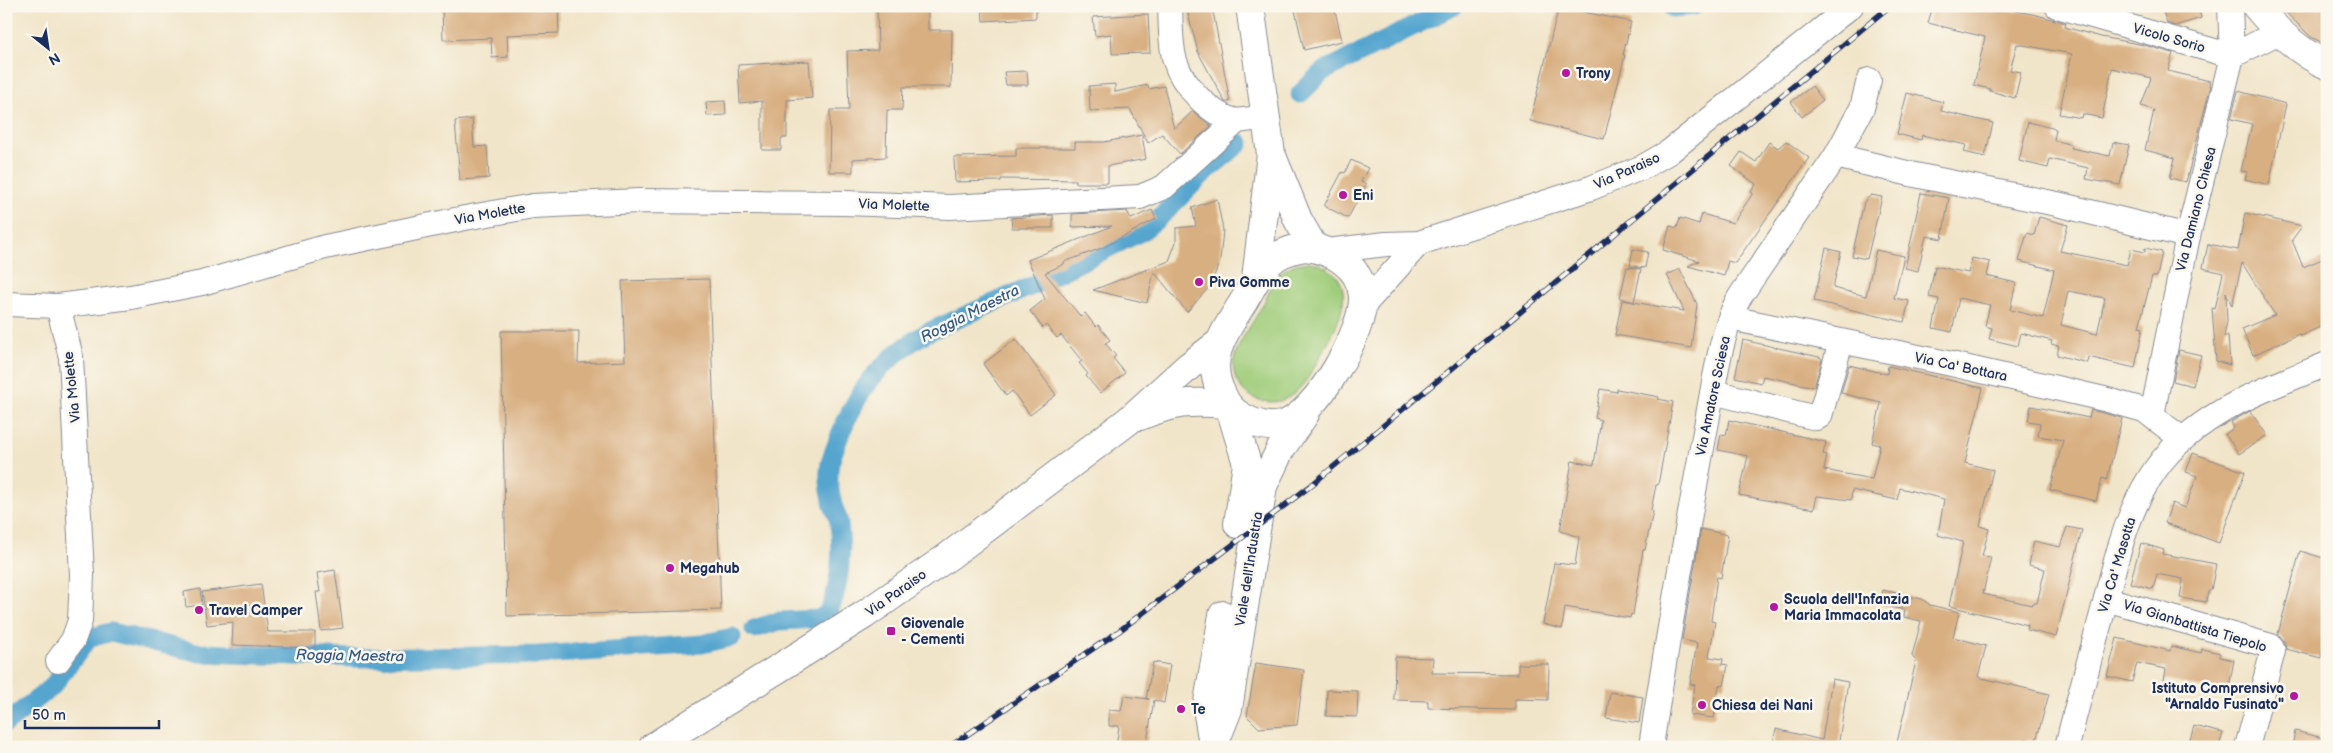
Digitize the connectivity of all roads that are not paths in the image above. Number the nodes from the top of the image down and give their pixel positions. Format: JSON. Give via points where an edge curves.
{"nodes":[{"id":1,"x":1170,"y":6,"type":"edge"},
{"id":2,"x":1250,"y":6,"type":"edge"},
{"id":3,"x":1852,"y":6,"type":"edge"},
{"id":4,"x":2057,"y":6,"type":"edge"},
{"id":5,"x":2230,"y":6,"type":"edge"},
{"id":6,"x":2256,"y":6,"type":"edge"},
{"id":7,"x":2279,"y":32,"type":"junction"},
{"id":8,"x":2232,"y":56,"type":"junction"},
{"id":9,"x":2327,"y":65,"type":"edge"},
{"id":10,"x":1869,"y":80,"type":"dead end"},
{"id":11,"x":1267,"y":117,"type":"junction"},
{"id":12,"x":1237,"y":121,"type":"junction"},
{"id":13,"x":1270,"y":154,"type":"junction"},
{"id":14,"x":1836,"y":156,"type":"junction"},
{"id":15,"x":2188,"y":236,"type":"junction"},
{"id":16,"x":1419,"y":243,"type":"junction"},
{"id":17,"x":1321,"y":250,"type":"junction"},
{"id":18,"x":1256,"y":279,"type":"junction"},
{"id":19,"x":6,"y":304,"type":"edge"},
{"id":20,"x":58,"y":306,"type":"junction"},
{"id":21,"x":1362,"y":307,"type":"junction"},
{"id":22,"x":1730,"y":318,"type":"junction"},
{"id":23,"x":1842,"y":342,"type":"junction"},
{"id":24,"x":1220,"y":343,"type":"junction"},
{"id":25,"x":2327,"y":364,"type":"edge"},
{"id":26,"x":1713,"y":392,"type":"junction"},
{"id":27,"x":1312,"y":405,"type":"junction"},
{"id":28,"x":1228,"y":406,"type":"junction"},
{"id":29,"x":2152,"y":415,"type":"junction"},
{"id":30,"x":1128,"y":421,"type":"junction"},
{"id":31,"x":2182,"y":439,"type":"junction"},
{"id":32,"x":2106,"y":599,"type":"junction"},
{"id":33,"x":58,"y":661,"type":"dead end"},
{"id":34,"x":1213,"y":746,"type":"edge"},
{"id":35,"x":653,"y":747,"type":"edge"},
{"id":36,"x":1651,"y":747,"type":"edge"},
{"id":37,"x":2067,"y":747,"type":"edge"},
{"id":38,"x":2247,"y":747,"type":"edge"}],
"edges":[{"from":1,"to":12,"type":"street","via":[[1175,61],[1182,76],[1210,109]]},
{"from":2,"to":11,"type":"main road"},
{"from":3,"to":16,"type":"street","name":"Via Paraiso","via":[[1669,152],[1643,167],[1591,188]]},
{"from":4,"to":8,"type":"street","name":"Vicolo Sorio"},
{"from":5,"to":8,"type":"street"},
{"from":6,"to":7,"type":"main road"},
{"from":7,"to":8,"type":"street"},
{"from":7,"to":9,"type":"main road"},
{"from":8,"to":15,"type":"street","name":"Via Damiano Chiesa"},
{"from":10,"to":14,"type":"street","name":"Via Amatore Sciesa","via":[[1862,108]]},
{"from":11,"to":12,"type":"street"},
{"from":11,"to":13,"type":"main road"},
{"from":12,"to":20,"type":"street","name":"Via Molette","via":[[1164,187],[1140,197],[950,207],[638,201],[533,206],[325,247],[175,289]]},
{"from":13,"to":17,"type":"main road","via":[[1298,220]]},
{"from":13,"to":18,"type":"main road"},
{"from":14,"to":15,"type":"street"},
{"from":14,"to":22,"type":"street","name":"Via Amatore Sciesa","via":[[1741,295]]},
{"from":15,"to":29,"type":"street","name":"Via Damiano Chiesa"},
{"from":16,"to":17,"type":"street","name":"Via Paraiso"},
{"from":16,"to":21,"type":"street"},
{"from":17,"to":18,"type":"main road","via":[[1291,250],[1276,258]]},
{"from":17,"to":21,"type":"main road","via":[[1340,259],[1354,271],[1361,285]]},
{"from":18,"to":24,"type":"main road"},
{"from":19,"to":20,"type":"street"},
{"from":20,"to":33,"type":"street","name":"Via Molette","via":[[71,357],[82,575],[80,621],[73,640]]},
{"from":21,"to":27,"type":"main road","via":[[1330,381]]},
{"from":22,"to":23,"type":"street","name":"Via Ca' Bottara"},
{"from":22,"to":26,"type":"street","name":"Via Amatore Sciesa"},
{"from":23,"to":26,"type":"street","via":[[1820,416],[1816,418]]},
{"from":23,"to":29,"type":"street","name":"Via Ca' Bottara","via":[[2104,399]]},
{"from":24,"to":28,"type":"main road","via":[[1214,360],[1215,379]]},
{"from":24,"to":30,"type":"main road","name":"Via Paraiso","via":[[1189,366]]},
{"from":25,"to":31,"type":"street","name":"Via Ca' Masotta","via":[[2235,403]]},
{"from":26,"to":36,"type":"street","name":"Via Amatore Sciesa","via":[[1666,636]]},
{"from":27,"to":28,"type":"main road","via":[[1288,423],[1267,426],[1248,421]]},
{"from":27,"to":34,"type":"main road","name":"Viale dell'Industria","via":[[1280,450],[1263,486],[1228,709]]},
{"from":28,"to":30,"type":"main road","name":"Via Paraiso","via":[[1192,401],[1178,403]]},
{"from":28,"to":34,"type":"main road","name":"Viale dell'Industria","via":[[1247,464],[1207,708]]},
{"from":29,"to":31,"type":"street","name":"Via Ca' Bottara"},
{"from":30,"to":35,"type":"main road","name":"Via Paraiso","via":[[872,610]]},
{"from":31,"to":32,"type":"street","name":"Via Ca' Masotta","via":[[2143,487],[2124,533]]},
{"from":32,"to":37,"type":"street","name":"Via Ca' Masotta"},
{"from":32,"to":38,"type":"street","name":"Via Gianbattista Tiepolo","via":[[2271,646],[2273,651]]}]}
